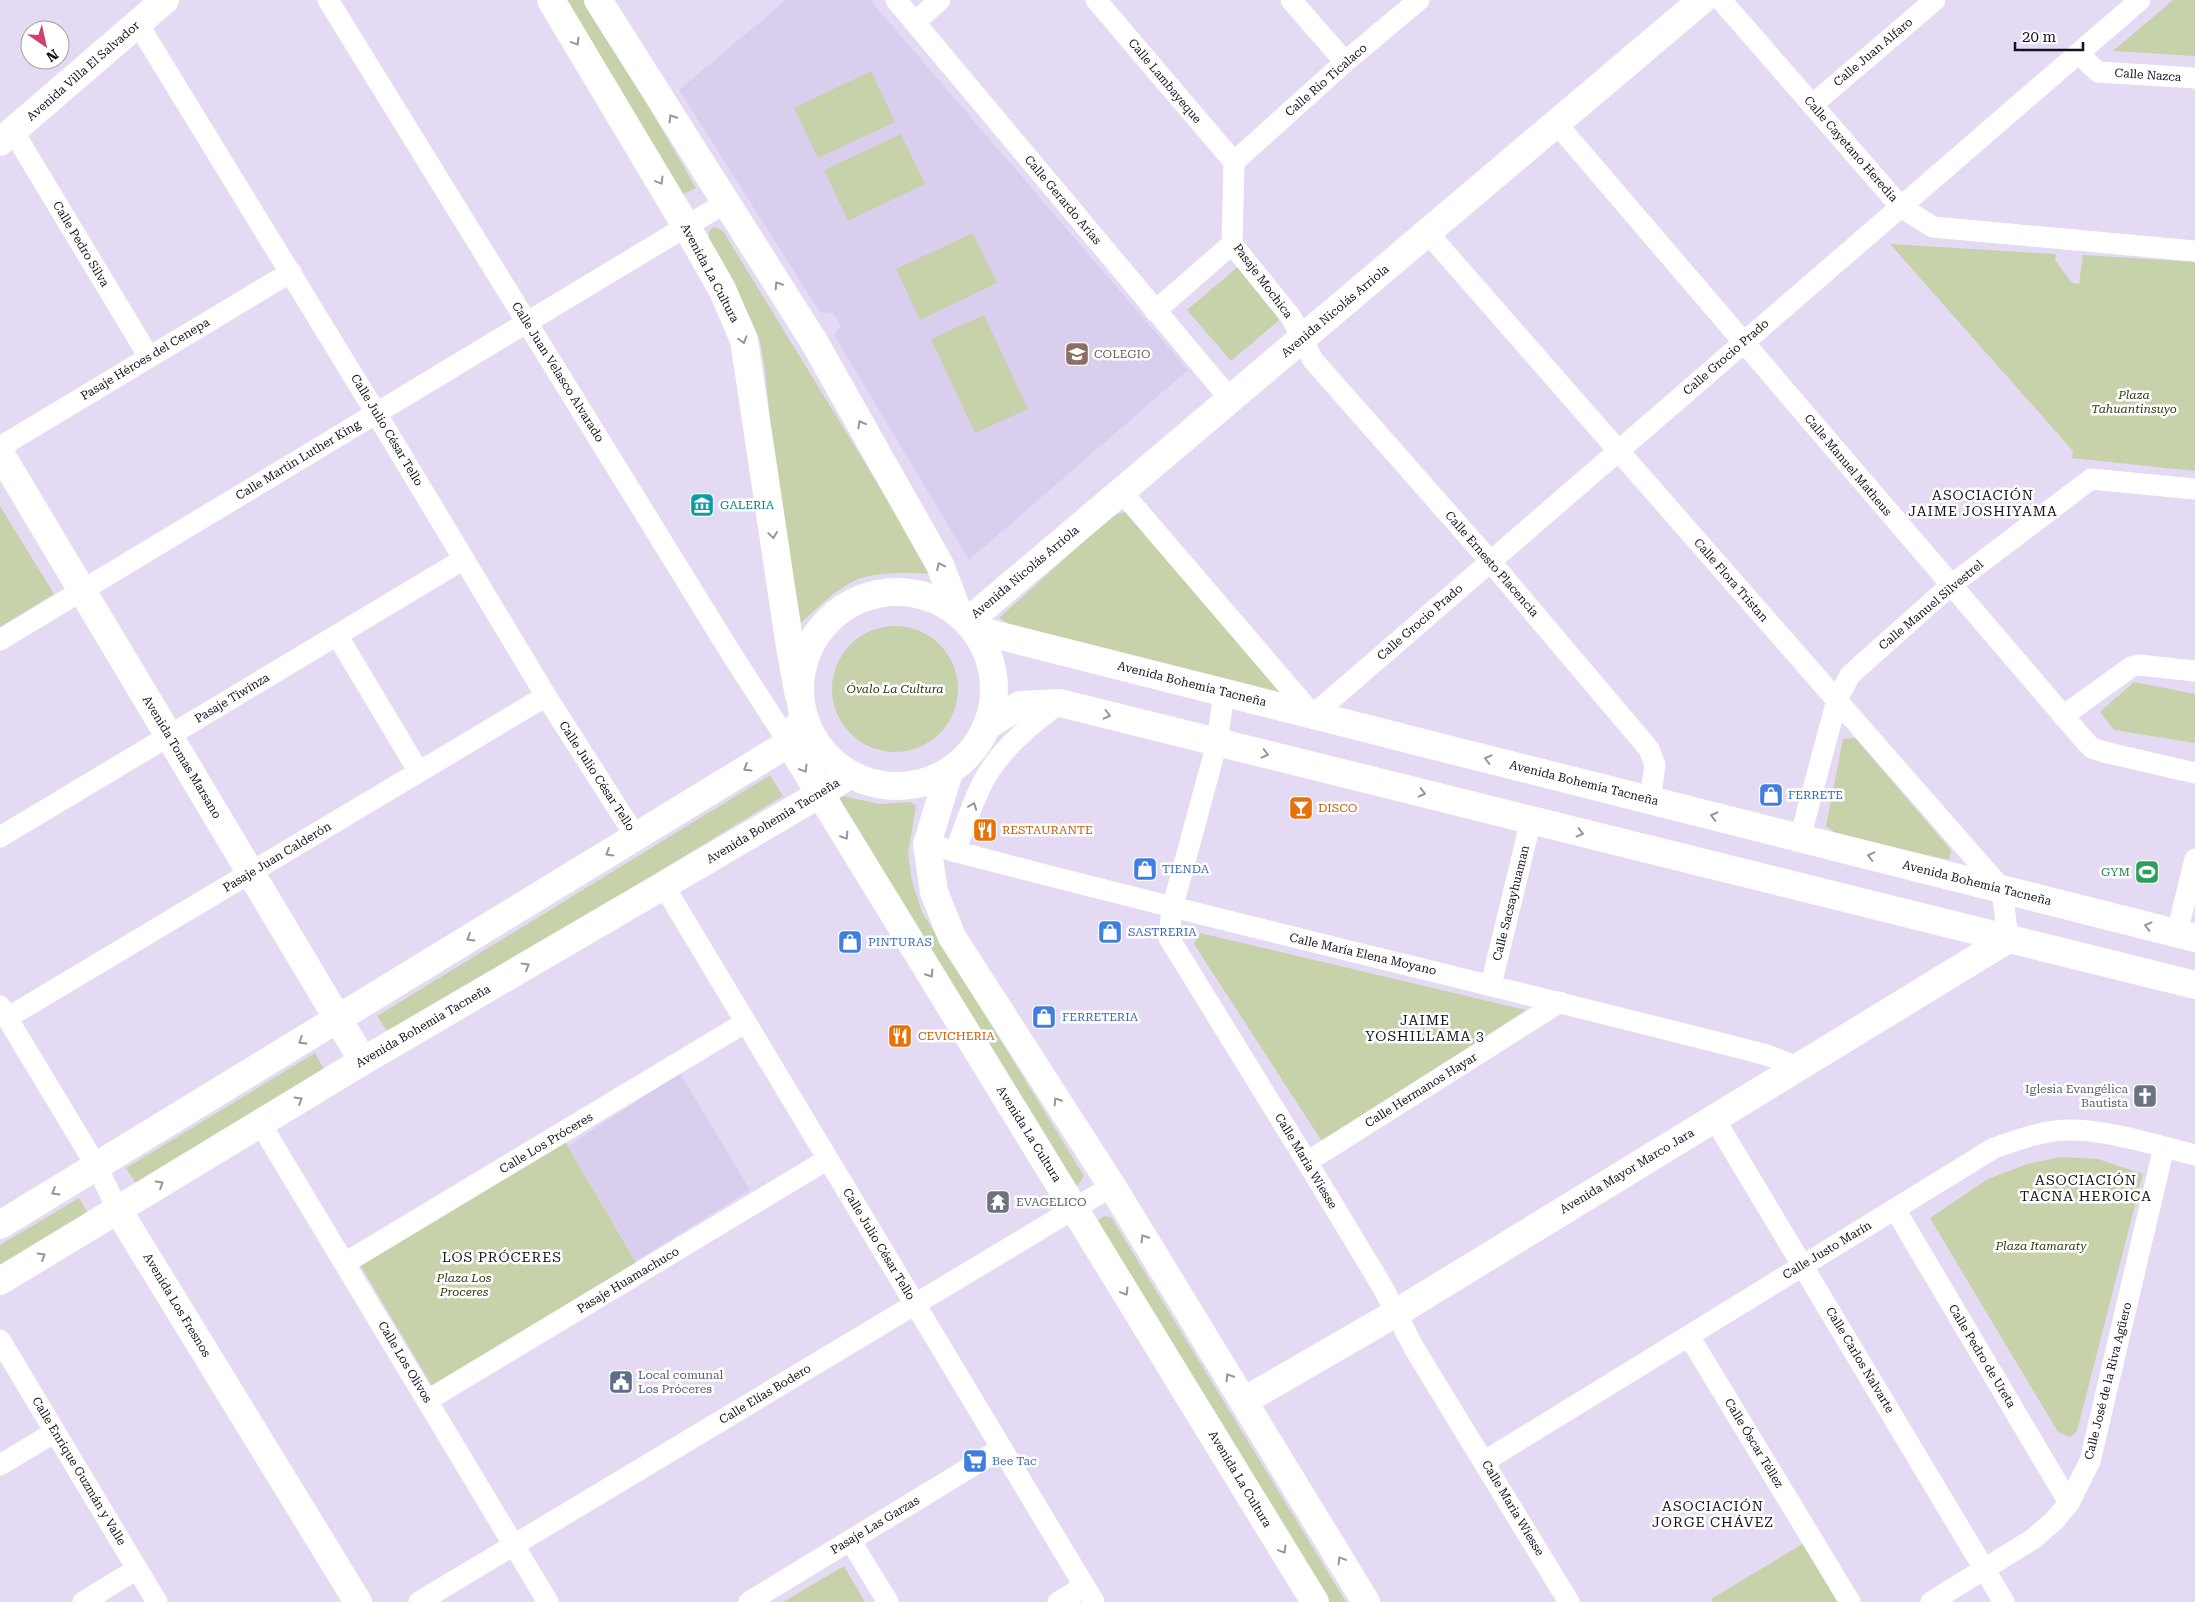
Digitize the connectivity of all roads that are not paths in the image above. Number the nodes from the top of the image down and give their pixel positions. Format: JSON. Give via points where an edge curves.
{"nodes":[{"id":1,"x":328,"y":0,"type":"edge"},
{"id":2,"x":551,"y":0,"type":"edge"},
{"id":3,"x":598,"y":0,"type":"edge"},
{"id":4,"x":896,"y":0,"type":"edge"},
{"id":5,"x":940,"y":0,"type":"edge"},
{"id":6,"x":1096,"y":0,"type":"edge"},
{"id":7,"x":1291,"y":0,"type":"edge"},
{"id":8,"x":1419,"y":0,"type":"edge"},
{"id":9,"x":1702,"y":0,"type":"edge"},
{"id":10,"x":1721,"y":0,"type":"edge"},
{"id":11,"x":1935,"y":0,"type":"edge"},
{"id":12,"x":2140,"y":0,"type":"edge"},
{"id":13,"x":151,"y":8,"type":"edge"},
{"id":14,"x":915,"y":22,"type":"junction"},
{"id":15,"x":2078,"y":53,"type":"junction"},
{"id":16,"x":1345,"y":62,"type":"junction"},
{"id":17,"x":2195,"y":78,"type":"edge"},
{"id":18,"x":1812,"y":105,"type":"junction"},
{"id":19,"x":1556,"y":123,"type":"junction"},
{"id":20,"x":6,"y":136,"type":"edge"},
{"id":21,"x":1234,"y":162,"type":"junction"},
{"id":22,"x":725,"y":203,"type":"junction"},
{"id":23,"x":1901,"y":207,"type":"junction"},
{"id":24,"x":686,"y":226,"type":"junction"},
{"id":25,"x":1427,"y":232,"type":"junction"},
{"id":26,"x":1232,"y":244,"type":"junction"},
{"id":27,"x":2195,"y":251,"type":"edge"},
{"id":28,"x":291,"y":272,"type":"junction"},
{"id":29,"x":1155,"y":311,"type":"junction"},
{"id":30,"x":527,"y":322,"type":"junction"},
{"id":31,"x":1302,"y":339,"type":"junction"},
{"id":32,"x":1744,"y":342,"type":"junction"},
{"id":33,"x":149,"y":357,"type":"junction"},
{"id":34,"x":1230,"y":399,"type":"junction"},
{"id":35,"x":376,"y":413,"type":"junction"},
{"id":36,"x":0,"y":447,"type":"edge"},
{"id":37,"x":1618,"y":451,"type":"junction"},
{"id":38,"x":0,"y":453,"type":"edge"},
{"id":39,"x":2195,"y":489,"type":"edge"},
{"id":40,"x":1121,"y":491,"type":"junction"},
{"id":41,"x":464,"y":559,"type":"junction"},
{"id":42,"x":1490,"y":561,"type":"junction"},
{"id":43,"x":1950,"y":586,"type":"junction"},
{"id":44,"x":82,"y":590,"type":"junction"},
{"id":45,"x":966,"y":621,"type":"junction"},
{"id":46,"x":337,"y":635,"type":"junction"},
{"id":47,"x":0,"y":640,"type":"edge"},
{"id":48,"x":2195,"y":671,"type":"edge"},
{"id":49,"x":1224,"y":692,"type":"junction"},
{"id":50,"x":546,"y":696,"type":"junction"},
{"id":51,"x":1837,"y":700,"type":"junction"},
{"id":52,"x":1060,"y":703,"type":"junction"},
{"id":53,"x":801,"y":706,"type":"junction"},
{"id":54,"x":1313,"y":715,"type":"junction"},
{"id":55,"x":2063,"y":716,"type":"junction"},
{"id":56,"x":987,"y":726,"type":"junction"},
{"id":57,"x":169,"y":736,"type":"junction"},
{"id":58,"x":789,"y":743,"type":"junction"},
{"id":59,"x":1217,"y":743,"type":"junction"},
{"id":60,"x":419,"y":772,"type":"junction"},
{"id":61,"x":949,"y":772,"type":"junction"},
{"id":62,"x":2195,"y":773,"type":"edge"},
{"id":63,"x":849,"y":775,"type":"junction"},
{"id":64,"x":820,"y":794,"type":"junction"},
{"id":65,"x":1650,"y":800,"type":"junction"},
{"id":66,"x":1531,"y":820,"type":"junction"},
{"id":67,"x":0,"y":837,"type":"edge"},
{"id":68,"x":636,"y":837,"type":"junction"},
{"id":69,"x":1800,"y":838,"type":"junction"},
{"id":70,"x":927,"y":844,"type":"junction"},
{"id":71,"x":955,"y":852,"type":"junction"},
{"id":72,"x":2195,"y":859,"type":"edge"},
{"id":73,"x":250,"y":872,"type":"junction"},
{"id":74,"x":664,"y":886,"type":"junction"},
{"id":75,"x":2002,"y":889,"type":"junction"},
{"id":76,"x":1172,"y":909,"type":"junction"},
{"id":77,"x":2186,"y":936,"type":"edge"},
{"id":78,"x":2008,"y":939,"type":"junction"},
{"id":79,"x":1491,"y":985,"type":"junction"},
{"id":80,"x":2195,"y":985,"type":"edge"},
{"id":81,"x":1560,"y":1002,"type":"junction"},
{"id":82,"x":4,"y":1012,"type":"edge"},
{"id":83,"x":338,"y":1019,"type":"junction"},
{"id":84,"x":746,"y":1022,"type":"junction"},
{"id":85,"x":363,"y":1061,"type":"junction"},
{"id":86,"x":1798,"y":1067,"type":"junction"},
{"id":87,"x":1714,"y":1118,"type":"junction"},
{"id":88,"x":260,"y":1123,"type":"junction"},
{"id":89,"x":2164,"y":1147,"type":"junction"},
{"id":90,"x":2195,"y":1155,"type":"edge"},
{"id":91,"x":828,"y":1159,"type":"junction"},
{"id":92,"x":1307,"y":1162,"type":"junction"},
{"id":93,"x":97,"y":1167,"type":"junction"},
{"id":94,"x":1112,"y":1186,"type":"junction"},
{"id":95,"x":1074,"y":1208,"type":"junction"},
{"id":96,"x":1895,"y":1209,"type":"junction"},
{"id":97,"x":118,"y":1210,"type":"junction"},
{"id":98,"x":0,"y":1225,"type":"edge"},
{"id":99,"x":345,"y":1263,"type":"junction"},
{"id":100,"x":1803,"y":1265,"type":"junction"},
{"id":101,"x":0,"y":1281,"type":"edge"},
{"id":102,"x":915,"y":1304,"type":"junction"},
{"id":103,"x":1396,"y":1313,"type":"junction"},
{"id":104,"x":1689,"y":1336,"type":"junction"},
{"id":105,"x":0,"y":1340,"type":"edge"},
{"id":106,"x":428,"y":1400,"type":"junction"},
{"id":107,"x":1244,"y":1402,"type":"junction"},
{"id":108,"x":55,"y":1432,"type":"junction"},
{"id":109,"x":1002,"y":1448,"type":"junction"},
{"id":110,"x":1485,"y":1461,"type":"junction"},
{"id":111,"x":0,"y":1465,"type":"edge"},
{"id":112,"x":2069,"y":1502,"type":"junction"},
{"id":113,"x":850,"y":1540,"type":"junction"},
{"id":114,"x":514,"y":1545,"type":"junction"},
{"id":115,"x":137,"y":1569,"type":"junction"},
{"id":116,"x":1985,"y":1570,"type":"junction"},
{"id":117,"x":1090,"y":1594,"type":"edge"},
{"id":118,"x":83,"y":1602,"type":"edge"},
{"id":119,"x":157,"y":1602,"type":"edge"},
{"id":120,"x":358,"y":1602,"type":"edge"},
{"id":121,"x":419,"y":1602,"type":"edge"},
{"id":122,"x":548,"y":1602,"type":"edge"},
{"id":123,"x":749,"y":1602,"type":"edge"},
{"id":124,"x":888,"y":1602,"type":"edge"},
{"id":125,"x":1058,"y":1602,"type":"edge"},
{"id":126,"x":1314,"y":1602,"type":"edge"},
{"id":127,"x":1366,"y":1602,"type":"edge"},
{"id":128,"x":1570,"y":1602,"type":"edge"},
{"id":129,"x":1850,"y":1602,"type":"edge"},
{"id":130,"x":1931,"y":1602,"type":"edge"},
{"id":131,"x":2004,"y":1602,"type":"edge"}],
"edges":[{"from":1,"to":30,"type":"street","name":"Calle Juan Velasco Alvarado"},
{"from":2,"to":24,"type":"main road","name":"Avenida La Cultura","one_way":true},
{"from":22,"to":3,"type":"main road","one_way":true},
{"from":4,"to":14,"type":"street","name":"Calle Gerardo Arias"},
{"from":5,"to":14,"type":"street"},
{"from":6,"to":21,"type":"street","name":"Calle Lambayeque"},
{"from":7,"to":16,"type":"street"},
{"from":8,"to":16,"type":"street","name":"Calle Rio Ticalaco"},
{"from":9,"to":19,"type":"main road","name":"Avenida Nicolás Arriola"},
{"from":10,"to":18,"type":"street","name":"Calle Cayetano Heredia"},
{"from":11,"to":18,"type":"street","name":"Calle Juan Alfaro"},
{"from":12,"to":15,"type":"street","name":"Calle Grocio Prado"},
{"from":13,"to":20,"type":"main road","name":"Avenida Villa El Salvador"},
{"from":13,"to":28,"type":"street","name":"Calle Julio César Tello"},
{"from":14,"to":29,"type":"street","name":"Calle Gerardo Arias"},
{"from":15,"to":17,"type":"street","name":"Calle Nazca","via":[[2098,72]]},
{"from":15,"to":23,"type":"street","name":"Calle Grocio Prado"},
{"from":16,"to":21,"type":"street","name":"Calle Rio Ticalaco"},
{"from":18,"to":23,"type":"street","name":"Calle Cayetano Heredia"},
{"from":19,"to":25,"type":"main road","name":"Avenida Nicolás Arriola"},
{"from":19,"to":32,"type":"street","name":"Calle Manuel Matheus"},
{"from":20,"to":33,"type":"street","name":"Calle Pedro Silva"},
{"from":21,"to":26,"type":"street","name":"Pasaje Mochica"},
{"from":22,"to":24,"type":"street","name":"Calle Martin Luther King"},
{"from":45,"to":22,"type":"main road","one_way":true,"via":[[940,565],[813,340]]},
{"from":23,"to":27,"type":"street","name":"Calle Cayetano Heredia","via":[[1933,227]]},
{"from":23,"to":32,"type":"street","name":"Calle Grocio Prado"},
{"from":24,"to":30,"type":"street","name":"Calle Martin Luther King"},
{"from":24,"to":53,"type":"main road","name":"Avenida La Cultura","one_way":true,"via":[[722,289],[744,340]]},
{"from":25,"to":31,"type":"main road","name":"Avenida Nicolás Arriola"},
{"from":25,"to":37,"type":"street","name":"Calle Flora Tristan"},
{"from":26,"to":29,"type":"street"},
{"from":26,"to":31,"type":"street","name":"Pasaje Mochica","via":[[1291,317]]},
{"from":28,"to":33,"type":"street","name":"Pasaje Héroes del Cenepa"},
{"from":28,"to":35,"type":"street","name":"Calle Julio César Tello"},
{"from":29,"to":34,"type":"street","name":"Calle Gerardo Arias"},
{"from":30,"to":35,"type":"street","name":"Calle Martin Luther King"},
{"from":30,"to":58,"type":"street","name":"Calle Juan Velasco Alvarado"},
{"from":31,"to":34,"type":"main road","name":"Avenida Nicolás Arriola"},
{"from":31,"to":42,"type":"street","name":"Calle Ernesto Placencia","via":[[1313,360]]},
{"from":32,"to":37,"type":"street","name":"Calle Grocio Prado"},
{"from":32,"to":43,"type":"street","name":"Calle Manuel Matheus"},
{"from":33,"to":36,"type":"street","name":"Pasaje Héroes del Cenepa"},
{"from":34,"to":40,"type":"main road","name":"Avenida Nicolás Arriola"},
{"from":35,"to":41,"type":"street","name":"Calle Julio César Tello"},
{"from":35,"to":44,"type":"street","name":"Calle Martin Luther King"},
{"from":37,"to":42,"type":"street","name":"Calle Grocio Prado"},
{"from":37,"to":51,"type":"street","name":"Calle Flora Tristan"},
{"from":38,"to":44,"type":"main road","name":"Avenida Tomas Marsano"},
{"from":39,"to":43,"type":"street","name":"Calle Manuel Silvestrel","via":[[2092,479]]},
{"from":40,"to":45,"type":"main road","name":"Avenida Nicolás Arriola"},
{"from":40,"to":54,"type":"street"},
{"from":41,"to":46,"type":"street","name":"Pasaje Tiwinza"},
{"from":41,"to":50,"type":"street","name":"Calle Julio César Tello"},
{"from":42,"to":54,"type":"street","name":"Calle Grocio Prado"},
{"from":42,"to":65,"type":"street","name":"Calle Ernesto Placencia","via":[[1649,749],[1655,765]]},
{"from":43,"to":51,"type":"street","name":"Calle Manuel Silvestrel","via":[[1850,675]]},
{"from":43,"to":55,"type":"street","name":"Calle Manuel Matheus"},
{"from":44,"to":47,"type":"street","name":"Calle Martin Luther King"},
{"from":44,"to":57,"type":"main road","name":"Avenida Tomas Marsano"},
{"from":45,"to":49,"type":"main road","name":"Avenida Bohemia Tacneña"},
{"from":45,"to":53,"type":"main road","via":[[947,604],[923,594],[892,591],[862,598],[835,613],[814,637],[802,665]]},
{"from":45,"to":56,"type":"main road","via":[[988,652],[994,676],[994,702]]},
{"from":46,"to":57,"type":"street","name":"Pasaje Tiwinza"},
{"from":46,"to":60,"type":"street"},
{"from":48,"to":55,"type":"street","via":[[2131,667]]},
{"from":49,"to":54,"type":"main road","name":"Avenida Bohemia Tacneña"},
{"from":49,"to":59,"type":"street","name":"Calle Maria Wiesse"},
{"from":50,"to":60,"type":"street","name":"Pasaje Juan Calderón"},
{"from":50,"to":68,"type":"street","name":"Calle Julio César Tello"},
{"from":51,"to":69,"type":"street","name":"Calle Manuel Silvestrel"},
{"from":51,"to":75,"type":"street","name":"Calle Flora Tristan"},
{"from":52,"to":56,"type":"main road","via":[[1020,705]]},
{"from":52,"to":59,"type":"main road","one_way":true},
{"from":71,"to":52,"type":"street","one_way":true,"via":[[979,788],[1001,755],[1032,723]]},
{"from":53,"to":58,"type":"main road"},
{"from":53,"to":63,"type":"main road","via":[[811,736],[827,758]]},
{"from":65,"to":54,"type":"main road","name":"Avenida Bohemia Tacneña","one_way":true},
{"from":55,"to":62,"type":"street","name":"Calle Manuel Matheus","via":[[2092,748]]},
{"from":56,"to":61,"type":"main road","via":[[972,752]]},
{"from":57,"to":67,"type":"street","name":"Pasaje Tiwinza"},
{"from":57,"to":73,"type":"main road","name":"Avenida Tomas Marsano"},
{"from":58,"to":64,"type":"main road","name":"Avenida La Cultura","one_way":true},
{"from":58,"to":68,"type":"main road","one_way":true},
{"from":59,"to":66,"type":"main road","one_way":true},
{"from":59,"to":76,"type":"street","name":"Calle Maria Wiesse"},
{"from":60,"to":73,"type":"street","name":"Pasaje Juan Calderón"},
{"from":61,"to":63,"type":"main road","via":[[925,783],[899,787],[873,784]]},
{"from":61,"to":70,"type":"main road"},
{"from":63,"to":64,"type":"main road","name":"Avenida Bohemia Tacneña"},
{"from":64,"to":74,"type":"main road","name":"Avenida Bohemia Tacneña"},
{"from":64,"to":95,"type":"main road","name":"Avenida La Cultura","one_way":true},
{"from":69,"to":65,"type":"main road","name":"Avenida Bohemia Tacneña","one_way":true},
{"from":66,"to":78,"type":"main road","one_way":true},
{"from":66,"to":79,"type":"street","name":"Calle Sacsayhuaman"},
{"from":68,"to":83,"type":"main road","one_way":true},
{"from":75,"to":69,"type":"main road","name":"Avenida Bohemia Tacneña","one_way":true},
{"from":70,"to":71,"type":"street","name":"Calle María Elena Moyano"},
{"from":94,"to":70,"type":"main road","one_way":true,"via":[[952,937],[934,892]]},
{"from":71,"to":76,"type":"street","name":"Calle María Elena Moyano"},
{"from":72,"to":77,"type":"street"},
{"from":73,"to":82,"type":"street","name":"Pasaje Juan Calderón"},
{"from":73,"to":83,"type":"main road","name":"Avenida Tomas Marsano"},
{"from":74,"to":84,"type":"street","name":"Calle Julio César Tello"},
{"from":85,"to":74,"type":"main road","name":"Avenida Bohemia Tacneña","one_way":true},
{"from":77,"to":75,"type":"main road","name":"Avenida Bohemia Tacneña","one_way":true},
{"from":75,"to":78,"type":"street"},
{"from":76,"to":79,"type":"street","name":"Calle María Elena Moyano"},
{"from":76,"to":92,"type":"street","name":"Calle Maria Wiesse","via":[[1169,938]]},
{"from":78,"to":80,"type":"main road"},
{"from":78,"to":86,"type":"main road","name":"Avenida Mayor Marco Jara"},
{"from":79,"to":81,"type":"street","name":"Calle María Elena Moyano"},
{"from":81,"to":86,"type":"street","name":"Calle María Elena Moyano","via":[[1767,1055]]},
{"from":81,"to":92,"type":"street","name":"Calle Hermanos Hayar"},
{"from":82,"to":93,"type":"street","name":"Avenida Los Fresnos"},
{"from":83,"to":85,"type":"main road","name":"Avenida Tomas Marsano"},
{"from":83,"to":93,"type":"main road","one_way":true},
{"from":84,"to":91,"type":"street","name":"Calle Julio César Tello"},
{"from":84,"to":99,"type":"street","name":"Calle Los Próceres"},
{"from":88,"to":85,"type":"main road","name":"Avenida Bohemia Tacneña","one_way":true},
{"from":86,"to":87,"type":"main road","name":"Avenida Mayor Marco Jara"},
{"from":87,"to":100,"type":"street","name":"Calle Carlos Nalvarte"},
{"from":87,"to":103,"type":"main road","name":"Avenida Mayor Marco Jara"},
{"from":97,"to":88,"type":"main road","name":"Avenida Bohemia Tacneña","one_way":true},
{"from":88,"to":99,"type":"street","name":"Calle Los Olivos"},
{"from":89,"to":90,"type":"street","name":"Calle Justo Marín"},
{"from":89,"to":96,"type":"street","name":"Calle Justo Marín","via":[[2105,1134],[2068,1130],[2029,1136],[1994,1148]]},
{"from":89,"to":112,"type":"street","name":"Calle José de la Riva Agüero","via":[[2090,1461]]},
{"from":91,"to":102,"type":"street","name":"Calle Julio César Tello"},
{"from":91,"to":106,"type":"street","name":"Pasaje Huamachuco"},
{"from":92,"to":103,"type":"street","name":"Calle Maria Wiesse"},
{"from":93,"to":97,"type":"street","name":"Avenida Los Fresnos"},
{"from":93,"to":98,"type":"main road","one_way":true},
{"from":94,"to":95,"type":"street","name":"Calle Elías Bodero"},
{"from":107,"to":94,"type":"main road","one_way":true},
{"from":95,"to":102,"type":"street","name":"Calle Elías Bodero"},
{"from":95,"to":126,"type":"main road","name":"Avenida La Cultura","one_way":true},
{"from":96,"to":100,"type":"street","name":"Calle Justo Marín"},
{"from":96,"to":112,"type":"street","name":"Calle Pedro de Ureta"},
{"from":101,"to":97,"type":"main road","name":"Avenida Bohemia Tacneña","one_way":true},
{"from":97,"to":120,"type":"main road","name":"Avenida Los Fresnos"},
{"from":99,"to":106,"type":"street","name":"Calle Los Olivos"},
{"from":100,"to":104,"type":"street","name":"Calle Justo Marín"},
{"from":100,"to":116,"type":"street","name":"Calle Carlos Nalvarte"},
{"from":102,"to":109,"type":"street","name":"Calle Julio César Tello"},
{"from":102,"to":114,"type":"street","name":"Calle Elías Bodero"},
{"from":103,"to":107,"type":"main road","name":"Avenida Mayor Marco Jara"},
{"from":103,"to":110,"type":"street","name":"Calle Maria Wiesse","via":[[1414,1348]]},
{"from":104,"to":110,"type":"street","name":"Calle Justo Marín"},
{"from":104,"to":129,"type":"street","name":"Calle Óscar Téllez"},
{"from":105,"to":108,"type":"street","name":"Calle Enrique Guzmán y Valle"},
{"from":106,"to":114,"type":"street","name":"Calle Los Olivos"},
{"from":127,"to":107,"type":"main road","one_way":true},
{"from":108,"to":111,"type":"street"},
{"from":108,"to":115,"type":"street","name":"Calle Enrique Guzmán y Valle"},
{"from":109,"to":113,"type":"street","name":"Pasaje Las Garzas"},
{"from":109,"to":117,"type":"street","name":"Calle Julio César Tello"},
{"from":110,"to":128,"type":"street","name":"Calle Maria Wiesse"},
{"from":112,"to":116,"type":"street","name":"Calle José de la Riva Agüero","via":[[2054,1521],[2032,1539]]},
{"from":113,"to":123,"type":"street","name":"Pasaje Las Garzas"},
{"from":113,"to":124,"type":"street"},
{"from":114,"to":121,"type":"street","name":"Calle Elías Bodero"},
{"from":114,"to":122,"type":"street","name":"Calle Los Olivos"},
{"from":115,"to":118,"type":"street"},
{"from":115,"to":119,"type":"street","name":"Calle Enrique Guzmán y Valle"},
{"from":116,"to":130,"type":"street","name":"Calle José de la Riva Agüero"},
{"from":116,"to":131,"type":"street","name":"Calle Carlos Nalvarte"},
{"from":117,"to":125,"type":"street"}]}
